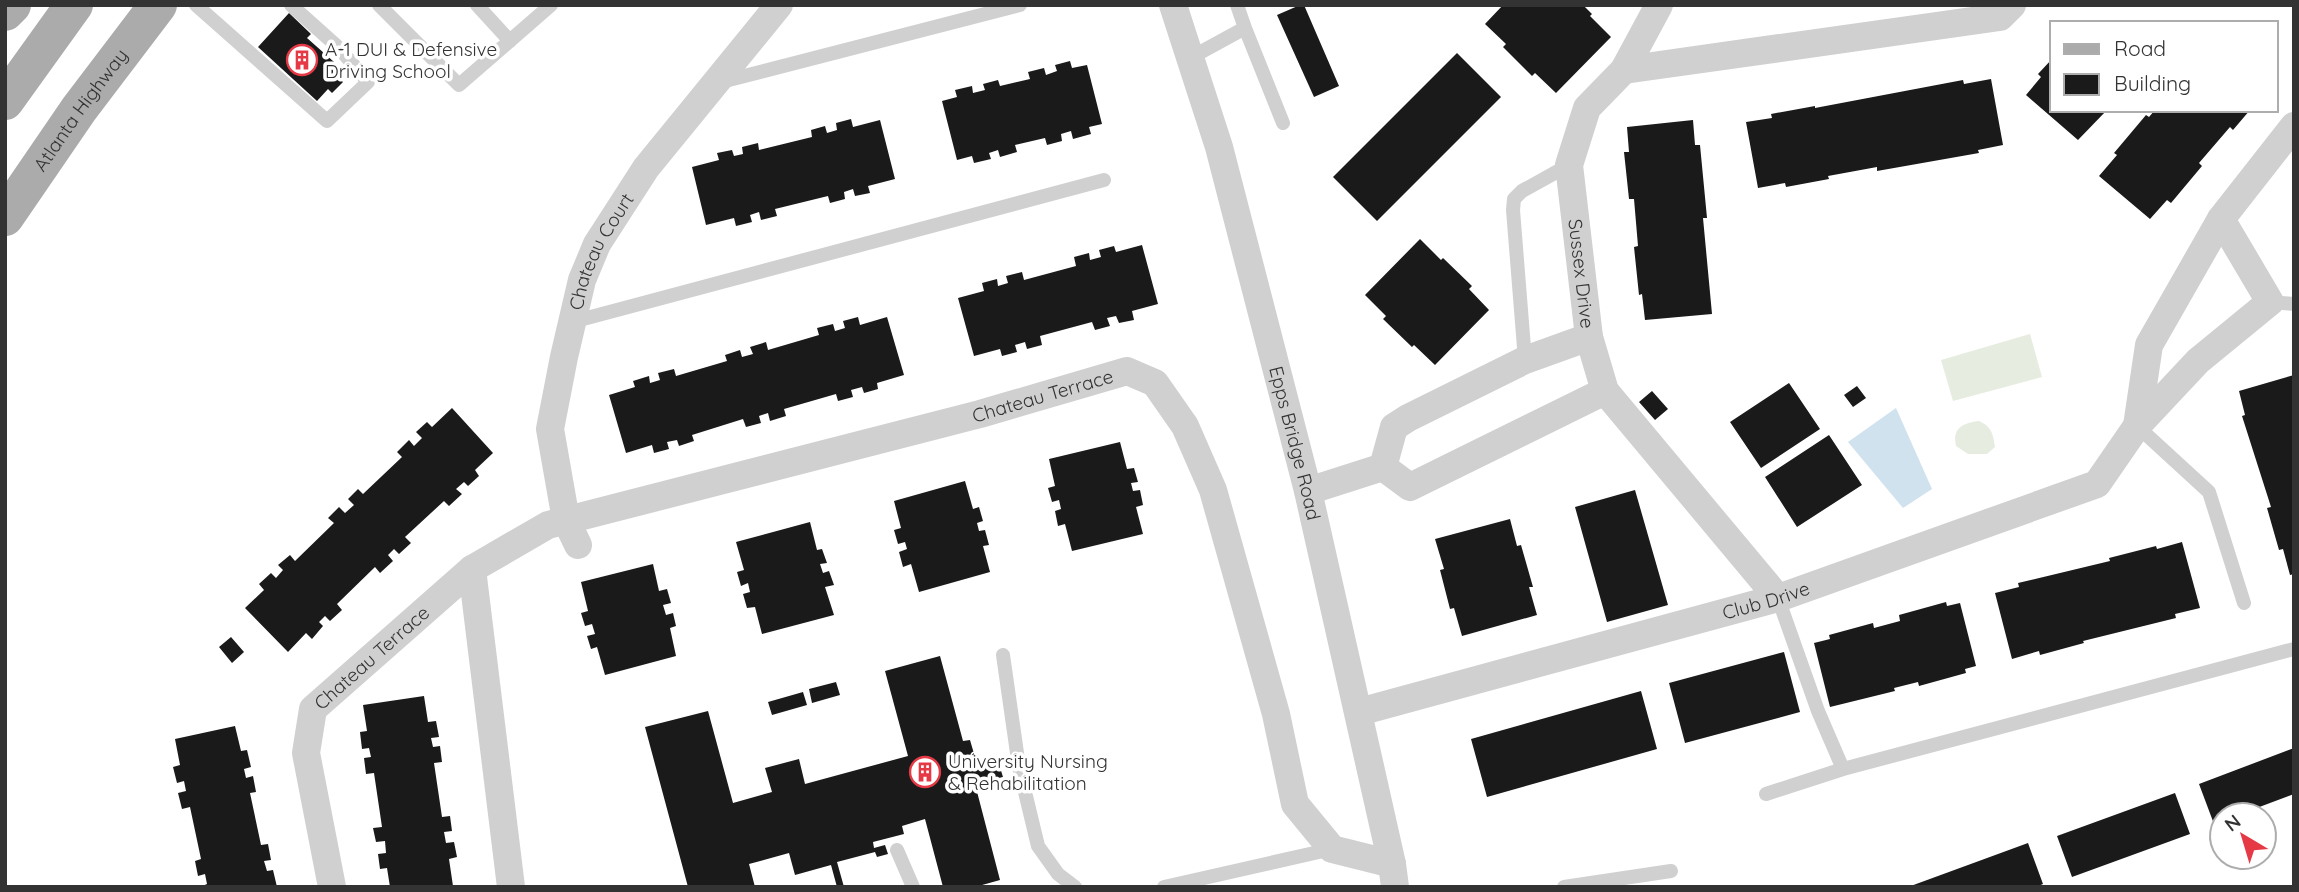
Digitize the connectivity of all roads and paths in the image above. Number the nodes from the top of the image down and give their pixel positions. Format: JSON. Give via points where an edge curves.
{"nodes":[{"id":1,"x":12,"y":5,"type":"edge"},
{"id":2,"x":74,"y":5,"type":"edge"},
{"id":3,"x":158,"y":5,"type":"edge"},
{"id":4,"x":196,"y":5,"type":"edge"},
{"id":5,"x":291,"y":5,"type":"edge"},
{"id":6,"x":379,"y":5,"type":"edge"},
{"id":7,"x":477,"y":5,"type":"edge"},
{"id":8,"x":551,"y":5,"type":"edge"},
{"id":9,"x":779,"y":5,"type":"edge"},
{"id":10,"x":1020,"y":5,"type":"edge"},
{"id":11,"x":1173,"y":5,"type":"edge"},
{"id":12,"x":1237,"y":5,"type":"edge"},
{"id":13,"x":1659,"y":5,"type":"edge"},
{"id":14,"x":2000,"y":9,"type":"edge"},
{"id":15,"x":5,"y":12,"type":"edge"},
{"id":16,"x":1245,"y":27,"type":"junction"},
{"id":17,"x":510,"y":41,"type":"junction"},
{"id":18,"x":1190,"y":58,"type":"junction"},
{"id":19,"x":1624,"y":70,"type":"junction"},
{"id":20,"x":713,"y":84,"type":"junction"},
{"id":21,"x":5,"y":101,"type":"edge"},
{"id":22,"x":1283,"y":122,"type":"dead end"},
{"id":23,"x":2294,"y":126,"type":"edge"},
{"id":24,"x":1569,"y":165,"type":"junction"},
{"id":25,"x":1104,"y":180,"type":"dead end"},
{"id":26,"x":5,"y":217,"type":"edge"},
{"id":27,"x":2221,"y":219,"type":"junction"},
{"id":28,"x":2282,"y":303,"type":"edge"},
{"id":29,"x":572,"y":322,"type":"junction"},
{"id":30,"x":1589,"y":337,"type":"junction"},
{"id":31,"x":1525,"y":360,"type":"junction"},
{"id":32,"x":1605,"y":391,"type":"junction"},
{"id":33,"x":2137,"y":426,"type":"junction"},
{"id":34,"x":1383,"y":467,"type":"junction"},
{"id":35,"x":1308,"y":491,"type":"junction"},
{"id":36,"x":572,"y":532,"type":"junction"},
{"id":37,"x":472,"y":569,"type":"junction"},
{"id":38,"x":1778,"y":598,"type":"junction"},
{"id":39,"x":2244,"y":603,"type":"dead end"},
{"id":40,"x":2294,"y":649,"type":"edge"},
{"id":41,"x":1003,"y":655,"type":"dead end"},
{"id":42,"x":1359,"y":712,"type":"junction"},
{"id":43,"x":1843,"y":769,"type":"junction"},
{"id":44,"x":1766,"y":794,"type":"dead end"},
{"id":45,"x":1332,"y":849,"type":"junction"},
{"id":46,"x":897,"y":850,"type":"dead end"},
{"id":47,"x":1671,"y":871,"type":"dead end"},
{"id":48,"x":1393,"y":875,"type":"edge"},
{"id":49,"x":332,"y":887,"type":"edge"},
{"id":50,"x":511,"y":887,"type":"edge"},
{"id":51,"x":912,"y":887,"type":"edge"},
{"id":52,"x":1075,"y":887,"type":"edge"},
{"id":53,"x":1164,"y":887,"type":"edge"},
{"id":54,"x":1564,"y":887,"type":"edge"}],
"edges":[{"from":1,"to":15,"type":"main road"},
{"from":2,"to":21,"type":"main road"},
{"from":3,"to":26,"type":"main road","name":"Atlanta Highway"},
{"from":4,"to":5,"type":"lane","via":[[327,121],[368,82],[340,48]]},
{"from":6,"to":17,"type":"lane","via":[[459,85]]},
{"from":7,"to":17,"type":"lane"},
{"from":8,"to":17,"type":"lane"},
{"from":9,"to":20,"type":"street","name":"Chateau Court"},
{"from":10,"to":20,"type":"lane"},
{"from":11,"to":18,"type":"street","name":"Epps Bridge Road"},
{"from":12,"to":16,"type":"lane"},
{"from":13,"to":19,"type":"street","name":"Sussex Drive"},
{"from":14,"to":19,"type":"street"},
{"from":16,"to":18,"type":"lane"},
{"from":16,"to":22,"type":"lane"},
{"from":18,"to":35,"type":"street","name":"Epps Bridge Road","via":[[1219,147]]},
{"from":19,"to":24,"type":"street","name":"Sussex Drive","via":[[1587,108]]},
{"from":20,"to":29,"type":"street","name":"Chateau Court","via":[[646,168],[597,244]]},
{"from":23,"to":27,"type":"street","name":"Club Drive"},
{"from":24,"to":30,"type":"street","name":"Sussex Drive"},
{"from":24,"to":31,"type":"lane","via":[[1514,199]]},
{"from":25,"to":29,"type":"lane"},
{"from":27,"to":28,"type":"street","name":"Club Drive"},
{"from":27,"to":33,"type":"street","name":"Club Drive","via":[[2150,345]]},
{"from":28,"to":33,"type":"street","name":"Club Drive","via":[[2198,361]]},
{"from":29,"to":36,"type":"street","name":"Chateau Court","via":[[550,429]]},
{"from":30,"to":31,"type":"street","name":"Sussex Drive"},
{"from":30,"to":32,"type":"street"},
{"from":31,"to":34,"type":"street","name":"Sussex Drive","via":[[1394,427]]},
{"from":32,"to":34,"type":"street","via":[[1410,487]]},
{"from":32,"to":38,"type":"street"},
{"from":33,"to":38,"type":"street","name":"Club Drive","via":[[2096,484]]},
{"from":33,"to":39,"type":"lane","via":[[2209,492]]},
{"from":34,"to":35,"type":"street"},
{"from":35,"to":42,"type":"street","name":"Epps Bridge Road"},
{"from":36,"to":37,"type":"street","name":"Chateau Terrace","via":[[548,525]]},
{"from":36,"to":45,"type":"street","name":"Chateau Terrace","via":[[1127,371],[1155,383],[1185,426],[1208,480],[1276,714],[1295,804]]},
{"from":37,"to":49,"type":"street","name":"Chateau Terrace","via":[[313,709],[306,753]]},
{"from":37,"to":50,"type":"street"},
{"from":38,"to":42,"type":"street","name":"Club Drive"},
{"from":38,"to":43,"type":"lane"},
{"from":40,"to":43,"type":"lane"},
{"from":41,"to":52,"type":"lane","via":[[1019,767],[1038,846],[1058,874]]},
{"from":42,"to":48,"type":"street","name":"Epps Bridge Road"},
{"from":43,"to":44,"type":"lane"},
{"from":45,"to":48,"type":"street"},
{"from":45,"to":53,"type":"lane"},
{"from":46,"to":51,"type":"lane"},
{"from":47,"to":54,"type":"lane"}]}
